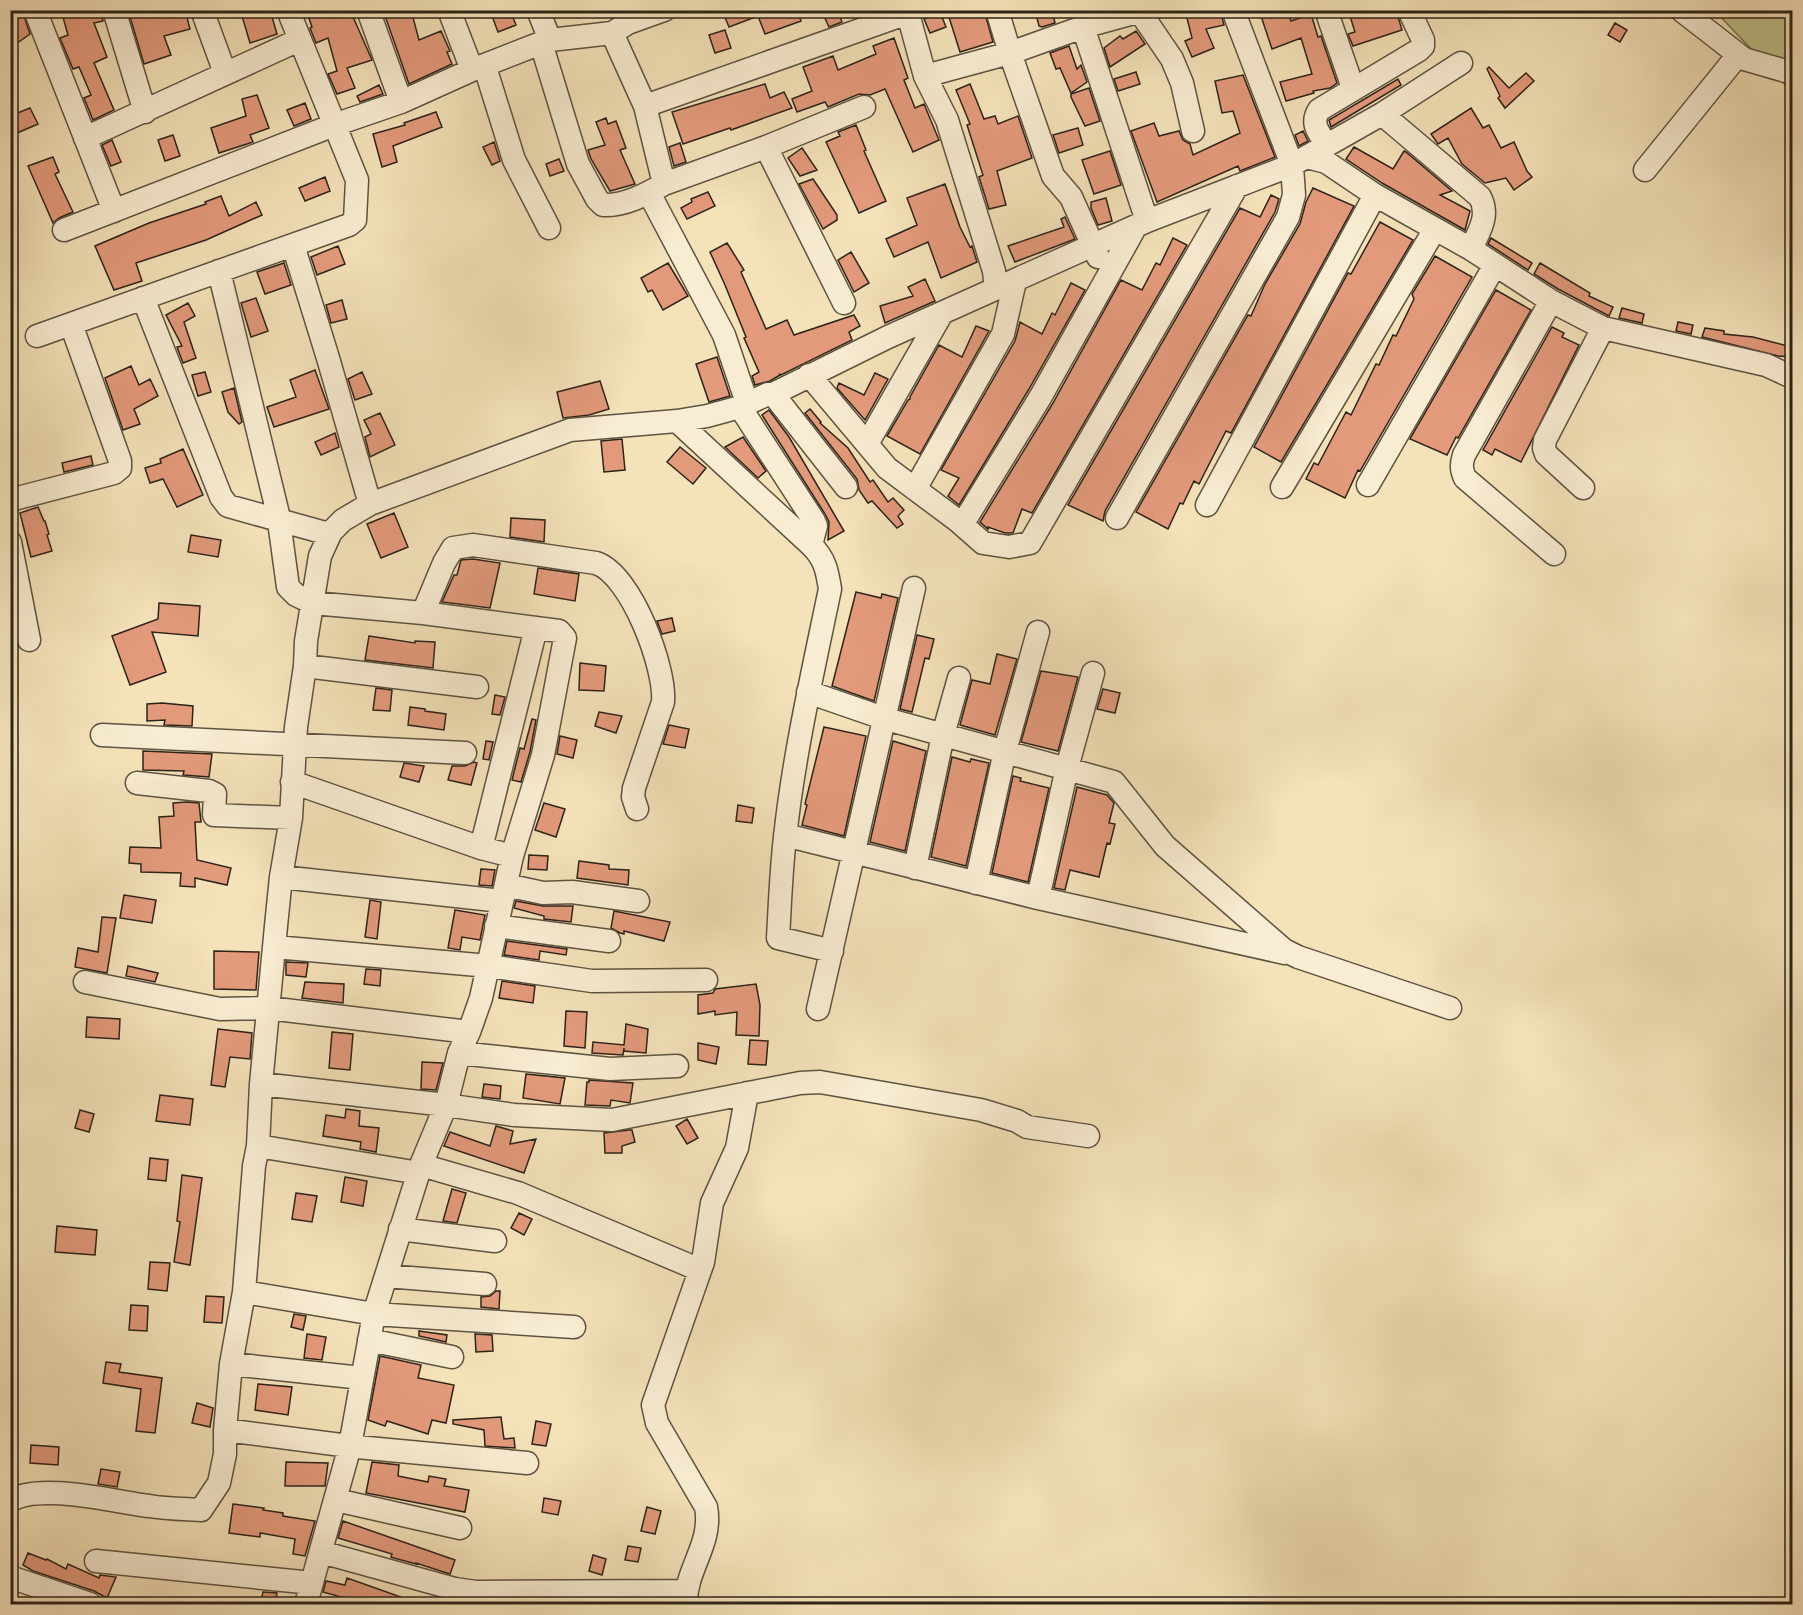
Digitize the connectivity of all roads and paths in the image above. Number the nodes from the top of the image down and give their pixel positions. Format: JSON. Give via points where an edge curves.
{"nodes":[{"id":1,"x":35,"y":10,"type":"edge"},
{"id":2,"x":114,"y":10,"type":"edge"},
{"id":3,"x":202,"y":10,"type":"edge"},
{"id":4,"x":288,"y":10,"type":"edge"},
{"id":5,"x":368,"y":10,"type":"edge"},
{"id":6,"x":449,"y":10,"type":"edge"},
{"id":7,"x":538,"y":10,"type":"edge"},
{"id":8,"x":664,"y":10,"type":"edge"},
{"id":9,"x":997,"y":10,"type":"edge"},
{"id":10,"x":1233,"y":10,"type":"edge"},
{"id":11,"x":1326,"y":10,"type":"edge"},
{"id":12,"x":1409,"y":10,"type":"edge"},
{"id":13,"x":1681,"y":10,"type":"edge"},
{"id":14,"x":1142,"y":11,"type":"edge"},
{"id":15,"x":908,"y":12,"type":"edge"},
{"id":16,"x":621,"y":22,"type":"edge"},
{"id":17,"x":1083,"y":27,"type":"junction"},
{"id":18,"x":299,"y":40,"type":"junction"},
{"id":19,"x":545,"y":42,"type":"junction"},
{"id":20,"x":1010,"y":53,"type":"junction"},
{"id":21,"x":1738,"y":55,"type":"junction"},
{"id":22,"x":1461,"y":63,"type":"dead end"},
{"id":23,"x":478,"y":68,"type":"junction"},
{"id":24,"x":1789,"y":72,"type":"dead end"},
{"id":25,"x":225,"y":73,"type":"junction"},
{"id":26,"x":925,"y":76,"type":"junction"},
{"id":27,"x":1353,"y":88,"type":"junction"},
{"id":28,"x":401,"y":102,"type":"junction"},
{"id":29,"x":645,"y":106,"type":"junction"},
{"id":30,"x":864,"y":107,"type":"dead end"},
{"id":31,"x":145,"y":112,"type":"junction"},
{"id":32,"x":1382,"y":114,"type":"junction"},
{"id":33,"x":334,"y":125,"type":"junction"},
{"id":34,"x":1193,"y":131,"type":"dead end"},
{"id":35,"x":85,"y":138,"type":"junction"},
{"id":36,"x":1327,"y":145,"type":"junction"},
{"id":37,"x":766,"y":147,"type":"junction"},
{"id":38,"x":1299,"y":161,"type":"junction"},
{"id":39,"x":1645,"y":170,"type":"dead end"},
{"id":40,"x":1237,"y":186,"type":"junction"},
{"id":41,"x":656,"y":188,"type":"junction"},
{"id":42,"x":1375,"y":195,"type":"junction"},
{"id":43,"x":114,"y":211,"type":"junction"},
{"id":44,"x":1141,"y":224,"type":"junction"},
{"id":45,"x":549,"y":228,"type":"dead end"},
{"id":46,"x":1435,"y":229,"type":"junction"},
{"id":47,"x":64,"y":230,"type":"dead end"},
{"id":48,"x":293,"y":245,"type":"junction"},
{"id":49,"x":1093,"y":245,"type":"junction"},
{"id":50,"x":1471,"y":249,"type":"junction"},
{"id":51,"x":1495,"y":265,"type":"junction"},
{"id":52,"x":219,"y":271,"type":"junction"},
{"id":53,"x":1106,"y":279,"type":"junction"},
{"id":54,"x":1005,"y":285,"type":"junction"},
{"id":55,"x":143,"y":298,"type":"junction"},
{"id":56,"x":1551,"y":302,"type":"junction"},
{"id":57,"x":844,"y":303,"type":"dead end"},
{"id":58,"x":942,"y":313,"type":"junction"},
{"id":59,"x":71,"y":324,"type":"junction"},
{"id":60,"x":1603,"y":328,"type":"junction"},
{"id":61,"x":37,"y":336,"type":"dead end"},
{"id":62,"x":809,"y":375,"type":"junction"},
{"id":63,"x":1792,"y":376,"type":"edge"},
{"id":64,"x":773,"y":394,"type":"junction"},
{"id":65,"x":744,"y":405,"type":"junction"},
{"id":66,"x":677,"y":421,"type":"junction"},
{"id":67,"x":867,"y":444,"type":"junction"},
{"id":68,"x":1368,"y":485,"type":"dead end"},
{"id":69,"x":846,"y":487,"type":"dead end"},
{"id":70,"x":1282,"y":487,"type":"dead end"},
{"id":71,"x":1583,"y":488,"type":"dead end"},
{"id":72,"x":915,"y":489,"type":"junction"},
{"id":73,"x":10,"y":500,"type":"edge"},
{"id":74,"x":370,"y":504,"type":"junction"},
{"id":75,"x":1208,"y":505,"type":"dead end"},
{"id":76,"x":1117,"y":518,"type":"dead end"},
{"id":77,"x":279,"y":520,"type":"junction"},
{"id":78,"x":958,"y":521,"type":"junction"},
{"id":79,"x":329,"y":534,"type":"junction"},
{"id":80,"x":10,"y":542,"type":"edge"},
{"id":81,"x":811,"y":545,"type":"junction"},
{"id":82,"x":1554,"y":554,"type":"dead end"},
{"id":83,"x":915,"y":588,"type":"dead end"},
{"id":84,"x":313,"y":603,"type":"junction"},
{"id":85,"x":423,"y":613,"type":"junction"},
{"id":86,"x":537,"y":628,"type":"junction"},
{"id":87,"x":1038,"y":632,"type":"dead end"},
{"id":88,"x":28,"y":640,"type":"dead end"},
{"id":89,"x":305,"y":666,"type":"junction"},
{"id":90,"x":1093,"y":673,"type":"dead end"},
{"id":91,"x":959,"y":678,"type":"dead end"},
{"id":92,"x":477,"y":687,"type":"dead end"},
{"id":93,"x":808,"y":692,"type":"junction"},
{"id":94,"x":885,"y":719,"type":"junction"},
{"id":95,"x":102,"y":735,"type":"dead end"},
{"id":96,"x":943,"y":735,"type":"junction"},
{"id":97,"x":296,"y":743,"type":"junction"},
{"id":98,"x":1005,"y":751,"type":"junction"},
{"id":99,"x":465,"y":753,"type":"dead end"},
{"id":100,"x":1067,"y":768,"type":"junction"},
{"id":101,"x":292,"y":782,"type":"junction"},
{"id":102,"x":137,"y":783,"type":"dead end"},
{"id":103,"x":637,"y":809,"type":"dead end"},
{"id":104,"x":291,"y":818,"type":"junction"},
{"id":105,"x":785,"y":835,"type":"junction"},
{"id":106,"x":481,"y":849,"type":"junction"},
{"id":107,"x":854,"y":853,"type":"junction"},
{"id":108,"x":512,"y":856,"type":"junction"},
{"id":109,"x":915,"y":868,"type":"junction"},
{"id":110,"x":281,"y":877,"type":"junction"},
{"id":111,"x":976,"y":883,"type":"junction"},
{"id":112,"x":504,"y":893,"type":"junction"},
{"id":113,"x":1038,"y":898,"type":"junction"},
{"id":114,"x":638,"y":901,"type":"dead end"},
{"id":115,"x":496,"y":926,"type":"junction"},
{"id":116,"x":609,"y":941,"type":"dead end"},
{"id":117,"x":274,"y":947,"type":"junction"},
{"id":118,"x":832,"y":951,"type":"junction"},
{"id":119,"x":1290,"y":953,"type":"junction"},
{"id":120,"x":489,"y":966,"type":"junction"},
{"id":121,"x":706,"y":980,"type":"dead end"},
{"id":122,"x":86,"y":982,"type":"dead end"},
{"id":123,"x":268,"y":1008,"type":"junction"},
{"id":124,"x":1450,"y":1008,"type":"dead end"},
{"id":125,"x":818,"y":1009,"type":"dead end"},
{"id":126,"x":469,"y":1032,"type":"junction"},
{"id":127,"x":459,"y":1053,"type":"junction"},
{"id":128,"x":677,"y":1066,"type":"dead end"},
{"id":129,"x":261,"y":1084,"type":"junction"},
{"id":130,"x":747,"y":1094,"type":"junction"},
{"id":131,"x":446,"y":1105,"type":"junction"},
{"id":132,"x":1088,"y":1136,"type":"dead end"},
{"id":133,"x":258,"y":1146,"type":"junction"},
{"id":134,"x":420,"y":1169,"type":"junction"},
{"id":135,"x":400,"y":1229,"type":"junction"},
{"id":136,"x":495,"y":1242,"type":"dead end"},
{"id":137,"x":700,"y":1270,"type":"junction"},
{"id":138,"x":386,"y":1276,"type":"junction"},
{"id":139,"x":485,"y":1284,"type":"dead end"},
{"id":140,"x":244,"y":1292,"type":"junction"},
{"id":141,"x":374,"y":1314,"type":"junction"},
{"id":142,"x":574,"y":1327,"type":"dead end"},
{"id":143,"x":369,"y":1340,"type":"junction"},
{"id":144,"x":452,"y":1357,"type":"dead end"},
{"id":145,"x":231,"y":1364,"type":"junction"},
{"id":146,"x":362,"y":1378,"type":"junction"},
{"id":147,"x":225,"y":1430,"type":"junction"},
{"id":148,"x":350,"y":1446,"type":"junction"},
{"id":149,"x":526,"y":1463,"type":"dead end"},
{"id":150,"x":336,"y":1500,"type":"junction"},
{"id":151,"x":10,"y":1501,"type":"edge"},
{"id":152,"x":460,"y":1528,"type":"dead end"},
{"id":153,"x":321,"y":1552,"type":"junction"},
{"id":154,"x":96,"y":1561,"type":"dead end"},
{"id":155,"x":10,"y":1577,"type":"edge"},
{"id":156,"x":686,"y":1598,"type":"edge"},
{"id":157,"x":308,"y":1599,"type":"edge"},
{"id":158,"x":90,"y":1605,"type":"edge"}],
"edges":[{"from":1,"to":35,"type":"street"},
{"from":2,"to":31,"type":"street"},
{"from":3,"to":25,"type":"street"},
{"from":4,"to":18,"type":"street"},
{"from":5,"to":28,"type":"street"},
{"from":6,"to":23,"type":"street"},
{"from":7,"to":19,"type":"street"},
{"from":8,"to":16,"type":"street"},
{"from":9,"to":20,"type":"street"},
{"from":10,"to":38,"type":"street"},
{"from":11,"to":27,"type":"street"},
{"from":12,"to":27,"type":"street","via":[[1423,46]]},
{"from":13,"to":21,"type":"street"},
{"from":14,"to":17,"type":"street"},
{"from":14,"to":34,"type":"street","via":[[1172,59]]},
{"from":15,"to":26,"type":"street"},
{"from":15,"to":29,"type":"street"},
{"from":16,"to":19,"type":"street"},
{"from":16,"to":29,"type":"street"},
{"from":17,"to":20,"type":"street"},
{"from":17,"to":44,"type":"street"},
{"from":18,"to":25,"type":"street"},
{"from":18,"to":33,"type":"street"},
{"from":19,"to":23,"type":"street"},
{"from":19,"to":41,"type":"street","via":[[578,164],[597,199],[603,206],[615,206]]},
{"from":20,"to":26,"type":"street"},
{"from":20,"to":49,"type":"street","via":[[1053,176],[1071,197]]},
{"from":21,"to":24,"type":"street"},
{"from":21,"to":39,"type":"street"},
{"from":22,"to":32,"type":"street"},
{"from":23,"to":28,"type":"street"},
{"from":23,"to":45,"type":"street","via":[[514,160]]},
{"from":25,"to":31,"type":"street"},
{"from":26,"to":54,"type":"street","via":[[947,120],[994,271]]},
{"from":27,"to":36,"type":"street","via":[[1315,116],[1315,126]]},
{"from":28,"to":33,"type":"street"},
{"from":29,"to":41,"type":"street"},
{"from":30,"to":37,"type":"street"},
{"from":31,"to":35,"type":"street"},
{"from":32,"to":36,"type":"street"},
{"from":32,"to":50,"type":"street","via":[[1480,197],[1485,215]]},
{"from":33,"to":43,"type":"street"},
{"from":33,"to":48,"type":"street","via":[[358,183],[355,220]]},
{"from":35,"to":43,"type":"street"},
{"from":36,"to":38,"type":"street"},
{"from":37,"to":41,"type":"street"},
{"from":37,"to":57,"type":"street"},
{"from":38,"to":40,"type":"street"},
{"from":38,"to":42,"type":"street","via":[[1326,162]]},
{"from":38,"to":76,"type":"street","via":[[1288,217]]},
{"from":40,"to":44,"type":"street"},
{"from":40,"to":78,"type":"street","via":[[1030,543],[1009,547],[984,543]]},
{"from":41,"to":65,"type":"street","via":[[724,334]]},
{"from":42,"to":46,"type":"street"},
{"from":42,"to":75,"type":"street"},
{"from":43,"to":47,"type":"street"},
{"from":44,"to":49,"type":"street"},
{"from":44,"to":53,"type":"street"},
{"from":46,"to":50,"type":"street"},
{"from":46,"to":70,"type":"street"},
{"from":48,"to":52,"type":"street"},
{"from":48,"to":74,"type":"street"},
{"from":49,"to":53,"type":"street"},
{"from":49,"to":54,"type":"street"},
{"from":50,"to":51,"type":"street"},
{"from":51,"to":56,"type":"street"},
{"from":51,"to":68,"type":"street"},
{"from":52,"to":55,"type":"street"},
{"from":52,"to":77,"type":"street"},
{"from":53,"to":78,"type":"street","via":[[966,519]]},
{"from":54,"to":58,"type":"street"},
{"from":54,"to":72,"type":"street","via":[[1003,334]]},
{"from":55,"to":59,"type":"street"},
{"from":55,"to":77,"type":"street","via":[[221,497],[228,506]]},
{"from":56,"to":60,"type":"street"},
{"from":56,"to":82,"type":"street","via":[[1464,455],[1461,471]]},
{"from":58,"to":62,"type":"street"},
{"from":58,"to":67,"type":"street"},
{"from":59,"to":61,"type":"street"},
{"from":59,"to":73,"type":"street","via":[[120,468]]},
{"from":60,"to":63,"type":"street","via":[[1766,365]]},
{"from":60,"to":71,"type":"street","via":[[1544,448]]},
{"from":62,"to":64,"type":"street"},
{"from":62,"to":67,"type":"street"},
{"from":64,"to":65,"type":"street"},
{"from":64,"to":69,"type":"street"},
{"from":65,"to":66,"type":"street"},
{"from":65,"to":81,"type":"street","via":[[814,521]]},
{"from":66,"to":74,"type":"street","via":[[570,430]]},
{"from":66,"to":81,"type":"street"},
{"from":67,"to":72,"type":"street","via":[[887,468]]},
{"from":72,"to":78,"type":"street"},
{"from":74,"to":79,"type":"street","via":[[343,520]]},
{"from":77,"to":79,"type":"street"},
{"from":77,"to":84,"type":"street","via":[[288,586],[291,592]]},
{"from":79,"to":84,"type":"street","via":[[320,556]]},
{"from":80,"to":88,"type":"street"},
{"from":81,"to":93,"type":"street","via":[[822,556],[830,589]]},
{"from":83,"to":94,"type":"street"},
{"from":84,"to":85,"type":"street"},
{"from":84,"to":89,"type":"street"},
{"from":85,"to":86,"type":"street"},
{"from":85,"to":103,"type":"street","via":[[453,548],[473,545],[606,567],[628,593],[653,645],[663,693],[634,788]]},
{"from":86,"to":106,"type":"street"},
{"from":86,"to":108,"type":"street","via":[[559,631],[565,638],[543,754]]},
{"from":87,"to":98,"type":"street"},
{"from":89,"to":92,"type":"street"},
{"from":89,"to":97,"type":"street"},
{"from":90,"to":100,"type":"street"},
{"from":91,"to":96,"type":"street"},
{"from":93,"to":94,"type":"street"},
{"from":93,"to":105,"type":"street"},
{"from":94,"to":96,"type":"street"},
{"from":94,"to":107,"type":"street"},
{"from":95,"to":97,"type":"street"},
{"from":96,"to":98,"type":"street"},
{"from":96,"to":109,"type":"street"},
{"from":97,"to":99,"type":"street"},
{"from":97,"to":101,"type":"street"},
{"from":98,"to":100,"type":"street"},
{"from":98,"to":111,"type":"street"},
{"from":100,"to":113,"type":"street"},
{"from":100,"to":119,"type":"street","via":[[1114,782],[1165,846]]},
{"from":101,"to":104,"type":"street"},
{"from":101,"to":106,"type":"street"},
{"from":102,"to":104,"type":"street","via":[[209,791],[215,794],[214,815]]},
{"from":104,"to":110,"type":"street"},
{"from":105,"to":107,"type":"street"},
{"from":105,"to":118,"type":"street","via":[[778,938]]},
{"from":106,"to":108,"type":"street"},
{"from":107,"to":109,"type":"street"},
{"from":107,"to":118,"type":"street"},
{"from":108,"to":112,"type":"street"},
{"from":109,"to":111,"type":"street"},
{"from":110,"to":112,"type":"street"},
{"from":110,"to":117,"type":"street"},
{"from":111,"to":113,"type":"street"},
{"from":112,"to":114,"type":"street","via":[[572,892]]},
{"from":112,"to":115,"type":"street"},
{"from":113,"to":119,"type":"street"},
{"from":115,"to":116,"type":"street"},
{"from":115,"to":120,"type":"street"},
{"from":117,"to":120,"type":"street"},
{"from":117,"to":123,"type":"street"},
{"from":118,"to":125,"type":"street"},
{"from":119,"to":124,"type":"street"},
{"from":120,"to":121,"type":"street","via":[[592,981]]},
{"from":120,"to":126,"type":"street"},
{"from":122,"to":123,"type":"street","via":[[220,1009]]},
{"from":123,"to":126,"type":"street"},
{"from":123,"to":129,"type":"street"},
{"from":126,"to":127,"type":"street"},
{"from":127,"to":128,"type":"street","via":[[610,1069]]},
{"from":127,"to":131,"type":"street"},
{"from":129,"to":131,"type":"street"},
{"from":129,"to":133,"type":"street"},
{"from":130,"to":131,"type":"street","via":[[612,1120],[520,1115]]},
{"from":130,"to":132,"type":"street","via":[[820,1082],[981,1110],[1027,1126]]},
{"from":130,"to":137,"type":"street","via":[[737,1148],[711,1203]]},
{"from":131,"to":134,"type":"street"},
{"from":133,"to":134,"type":"street"},
{"from":133,"to":140,"type":"street"},
{"from":134,"to":135,"type":"street"},
{"from":134,"to":137,"type":"street","via":[[525,1196]]},
{"from":135,"to":136,"type":"street"},
{"from":135,"to":138,"type":"street"},
{"from":137,"to":156,"type":"street","via":[[653,1405],[657,1423],[706,1507],[708,1518]]},
{"from":138,"to":139,"type":"street"},
{"from":138,"to":141,"type":"street"},
{"from":140,"to":141,"type":"street"},
{"from":140,"to":145,"type":"street"},
{"from":141,"to":142,"type":"street"},
{"from":141,"to":143,"type":"street"},
{"from":143,"to":144,"type":"street"},
{"from":143,"to":146,"type":"street"},
{"from":145,"to":146,"type":"street"},
{"from":145,"to":147,"type":"street"},
{"from":146,"to":148,"type":"street"},
{"from":147,"to":148,"type":"street"},
{"from":147,"to":151,"type":"street","via":[[219,1483],[201,1510],[59,1493],[32,1494]]},
{"from":148,"to":149,"type":"street"},
{"from":148,"to":150,"type":"street"},
{"from":150,"to":152,"type":"street"},
{"from":150,"to":153,"type":"street"},
{"from":153,"to":156,"type":"street","via":[[476,1592]]},
{"from":153,"to":157,"type":"street"},
{"from":154,"to":157,"type":"street"},
{"from":155,"to":158,"type":"street"}]}
